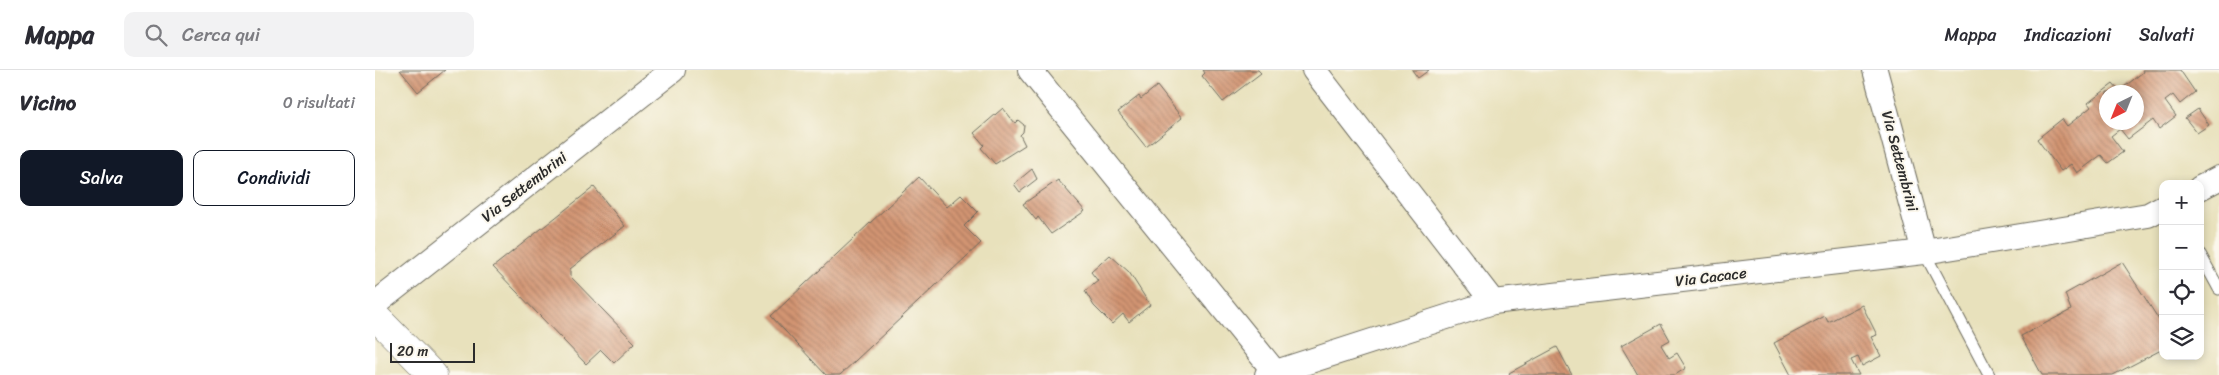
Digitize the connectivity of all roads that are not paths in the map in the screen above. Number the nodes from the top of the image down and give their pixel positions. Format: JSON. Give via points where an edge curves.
{"nodes":[{"id":1,"x":673,"y":70,"type":"edge"},
{"id":2,"x":1030,"y":70,"type":"edge"},
{"id":3,"x":1315,"y":70,"type":"edge"},
{"id":4,"x":1875,"y":70,"type":"edge"},
{"id":5,"x":2219,"y":178,"type":"edge"},
{"id":6,"x":2204,"y":186,"type":"edge"},
{"id":7,"x":2159,"y":209,"type":"edge"},
{"id":8,"x":1924,"y":252,"type":"junction"},
{"id":9,"x":2204,"y":261,"type":"edge"},
{"id":10,"x":2219,"y":289,"type":"edge"},
{"id":11,"x":1493,"y":302,"type":"junction"},
{"id":12,"x":375,"y":304,"type":"edge"},
{"id":13,"x":375,"y":316,"type":"edge"},
{"id":14,"x":1270,"y":373,"type":"edge"},
{"id":15,"x":433,"y":375,"type":"edge"},
{"id":16,"x":1989,"y":375,"type":"edge"}],
"edges":[{"from":1,"to":12,"type":"street","name":"Via Settembrini"},
{"from":2,"to":14,"type":"street"},
{"from":3,"to":11,"type":"street"},
{"from":4,"to":8,"type":"street","name":"Via Settembrini"},
{"from":5,"to":6,"type":"street"},
{"from":7,"to":8,"type":"street","name":"Via Cacace","via":[[2148,215]]},
{"from":8,"to":11,"type":"street","name":"Via Cacace"},
{"from":8,"to":16,"type":"lane"},
{"from":9,"to":10,"type":"lane"},
{"from":11,"to":14,"type":"street","name":"Via Cacace"},
{"from":13,"to":15,"type":"street"}]}
